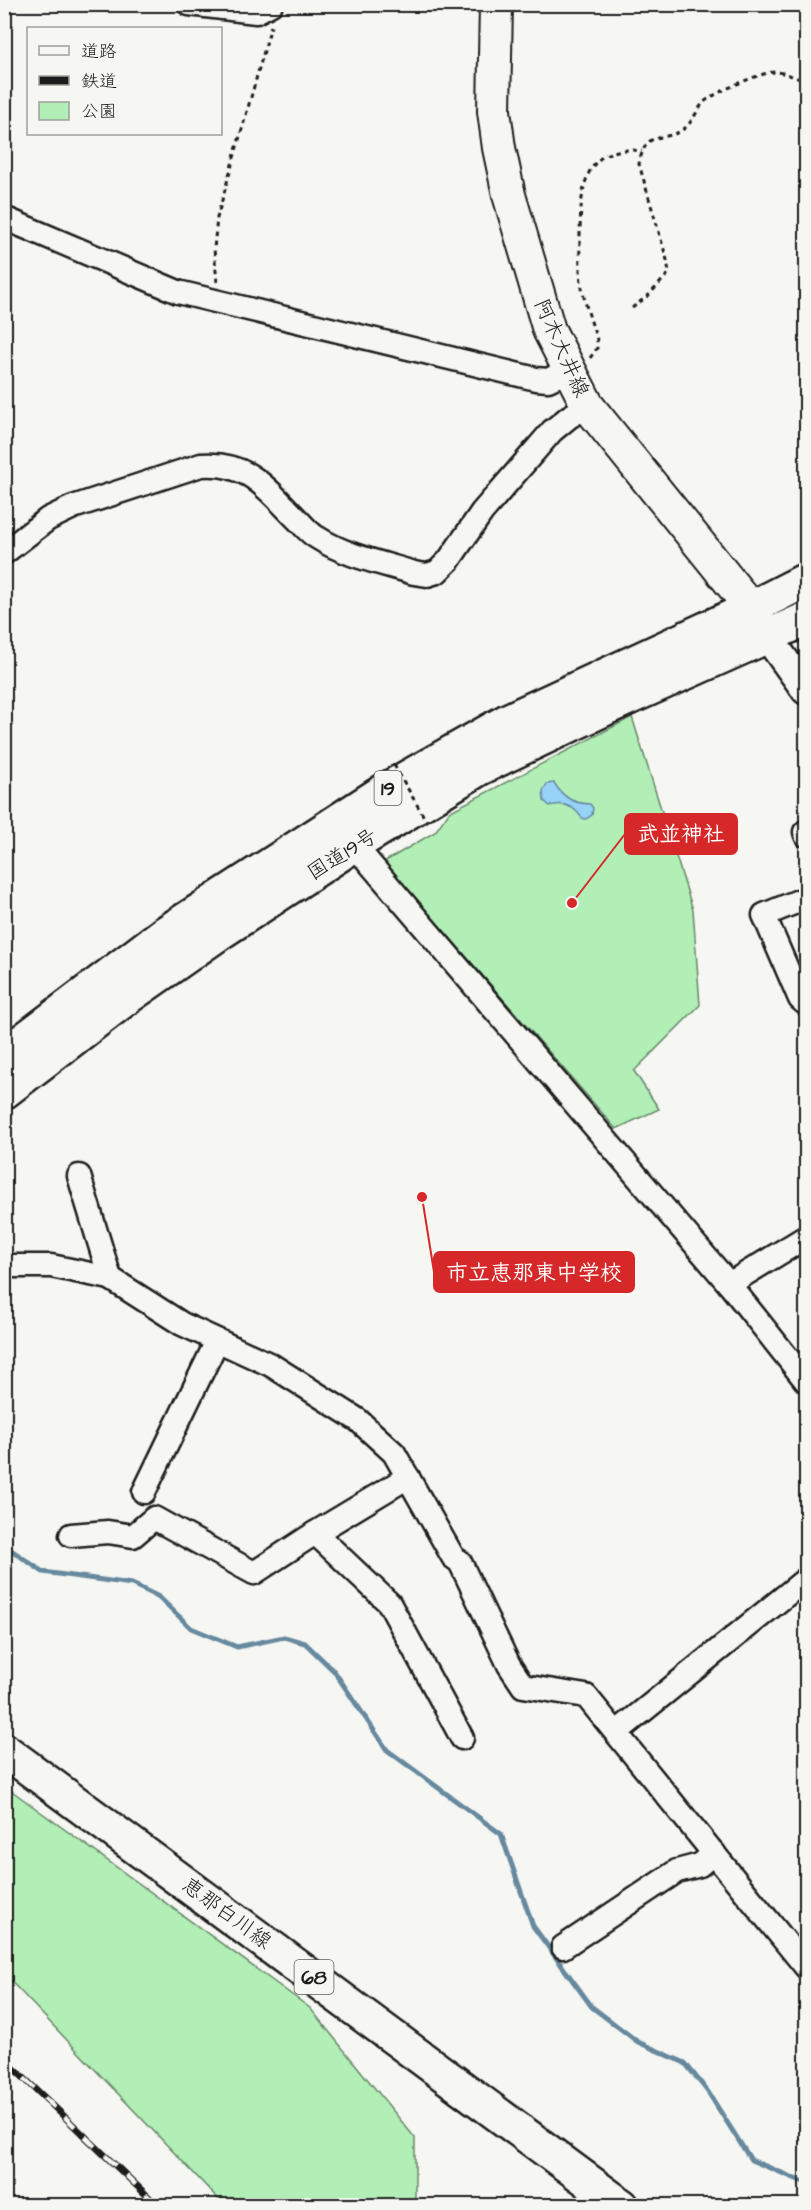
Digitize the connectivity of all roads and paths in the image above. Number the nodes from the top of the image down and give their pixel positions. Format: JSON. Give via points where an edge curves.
{"nodes":[{"id":1,"x":189,"y":4,"type":"edge"},
{"id":2,"x":496,"y":4,"type":"edge"},
{"id":3,"x":269,"y":6,"type":"edge"},
{"id":4,"x":807,"y":81,"type":"edge"},
{"id":5,"x":642,"y":151,"type":"junction"},
{"id":6,"x":4,"y":218,"type":"edge"},
{"id":7,"x":216,"y":301,"type":"junction"},
{"id":8,"x":632,"y":308,"type":"dead end"},
{"id":9,"x":569,"y":370,"type":"junction"},
{"id":10,"x":588,"y":406,"type":"junction"},
{"id":11,"x":4,"y":553,"type":"edge"},
{"id":12,"x":807,"y":580,"type":"edge"},
{"id":13,"x":751,"y":608,"type":"junction"},
{"id":14,"x":807,"y":619,"type":"edge"},
{"id":15,"x":767,"y":636,"type":"junction"},
{"id":16,"x":807,"y":690,"type":"edge"},
{"id":17,"x":394,"y":765,"type":"dead end"},
{"id":18,"x":427,"y":822,"type":"dead end"},
{"id":19,"x":354,"y":845,"type":"junction"},
{"id":20,"x":807,"y":898,"type":"edge"},
{"id":21,"x":807,"y":1004,"type":"edge"},
{"id":22,"x":4,"y":1055,"type":"edge"},
{"id":23,"x":4,"y":1092,"type":"edge"},
{"id":24,"x":79,"y":1176,"type":"dead end"},
{"id":25,"x":807,"y":1237,"type":"edge"},
{"id":26,"x":4,"y":1266,"type":"edge"},
{"id":27,"x":110,"y":1278,"type":"junction"},
{"id":28,"x":729,"y":1284,"type":"junction"},
{"id":29,"x":217,"y":1341,"type":"junction"},
{"id":30,"x":807,"y":1381,"type":"edge"},
{"id":31,"x":408,"y":1477,"type":"junction"},
{"id":32,"x":144,"y":1492,"type":"dead end"},
{"id":33,"x":315,"y":1533,"type":"junction"},
{"id":34,"x":71,"y":1535,"type":"dead end"},
{"id":35,"x":807,"y":1579,"type":"edge"},
{"id":36,"x":617,"y":1732,"type":"junction"},
{"id":37,"x":462,"y":1738,"type":"dead end"},
{"id":38,"x":4,"y":1750,"type":"edge"},
{"id":39,"x":714,"y":1853,"type":"junction"},
{"id":40,"x":563,"y":1947,"type":"dead end"},
{"id":41,"x":807,"y":1967,"type":"edge"},
{"id":42,"x":622,"y":2205,"type":"edge"}],
"edges":[{"from":1,"to":3,"type":"street","via":[[256,12]]},
{"from":2,"to":9,"type":"main road","name":"阿木大井線","via":[[494,111],[499,148],[540,305]]},
{"from":3,"to":7,"type":"path","via":[[271,25],[214,236]]},
{"from":4,"to":5,"type":"path","via":[[766,72],[706,100],[686,127],[650,140]]},
{"from":5,"to":8,"type":"path","via":[[639,164],[669,273]]},
{"from":5,"to":9,"type":"path","via":[[626,149],[611,153],[597,161],[584,182],[581,280],[597,348],[588,359]]},
{"from":6,"to":7,"type":"street","via":[[178,292]]},
{"from":7,"to":9,"type":"street","via":[[536,379],[548,380]]},
{"from":9,"to":10,"type":"main road","name":"阿木大井線"},
{"from":10,"to":11,"type":"street","via":[[552,431],[482,512],[449,560],[437,572],[427,575],[334,548],[314,537],[258,479],[217,463],[73,507],[48,519]]},
{"from":10,"to":13,"type":"main road","name":"阿木大井線"},
{"from":12,"to":13,"type":"main road","name":"国道19号","number":"19"},
{"from":13,"to":15,"type":"main road","name":"阿木大井線"},
{"from":13,"to":22,"type":"main road","name":"国道19号","number":"19","via":[[507,721],[387,789],[165,933]]},
{"from":14,"to":15,"type":"main road","name":"国道19号","number":"19"},
{"from":15,"to":16,"type":"street"},
{"from":15,"to":19,"type":"main road","name":"国道19号","number":"19","via":[[480,768]]},
{"from":17,"to":18,"type":"path","bridge":true},
{"from":19,"to":23,"type":"main road","name":"国道19号","number":"19","via":[[220,932]]},
{"from":19,"to":28,"type":"street"},
{"from":20,"to":21,"type":"street","via":[[764,915],[800,999]]},
{"from":24,"to":27,"type":"street"},
{"from":25,"to":28,"type":"street"},
{"from":26,"to":27,"type":"street","via":[[51,1266]]},
{"from":27,"to":29,"type":"street","via":[[182,1324]]},
{"from":28,"to":30,"type":"street"},
{"from":29,"to":31,"type":"street","via":[[271,1365],[358,1420],[394,1453]]},
{"from":29,"to":32,"type":"street"},
{"from":31,"to":33,"type":"street"},
{"from":31,"to":36,"type":"street","via":[[459,1562],[508,1665],[523,1686],[586,1696]]},
{"from":33,"to":34,"type":"street","via":[[254,1573],[154,1518],[132,1536],[108,1532]]},
{"from":33,"to":37,"type":"street","via":[[389,1603]]},
{"from":35,"to":36,"type":"street"},
{"from":36,"to":39,"type":"street"},
{"from":38,"to":42,"type":"main road","name":"恵那白川線","number":"68"},
{"from":39,"to":40,"type":"street","via":[[700,1865],[677,1871]]},
{"from":39,"to":41,"type":"street"}]}
